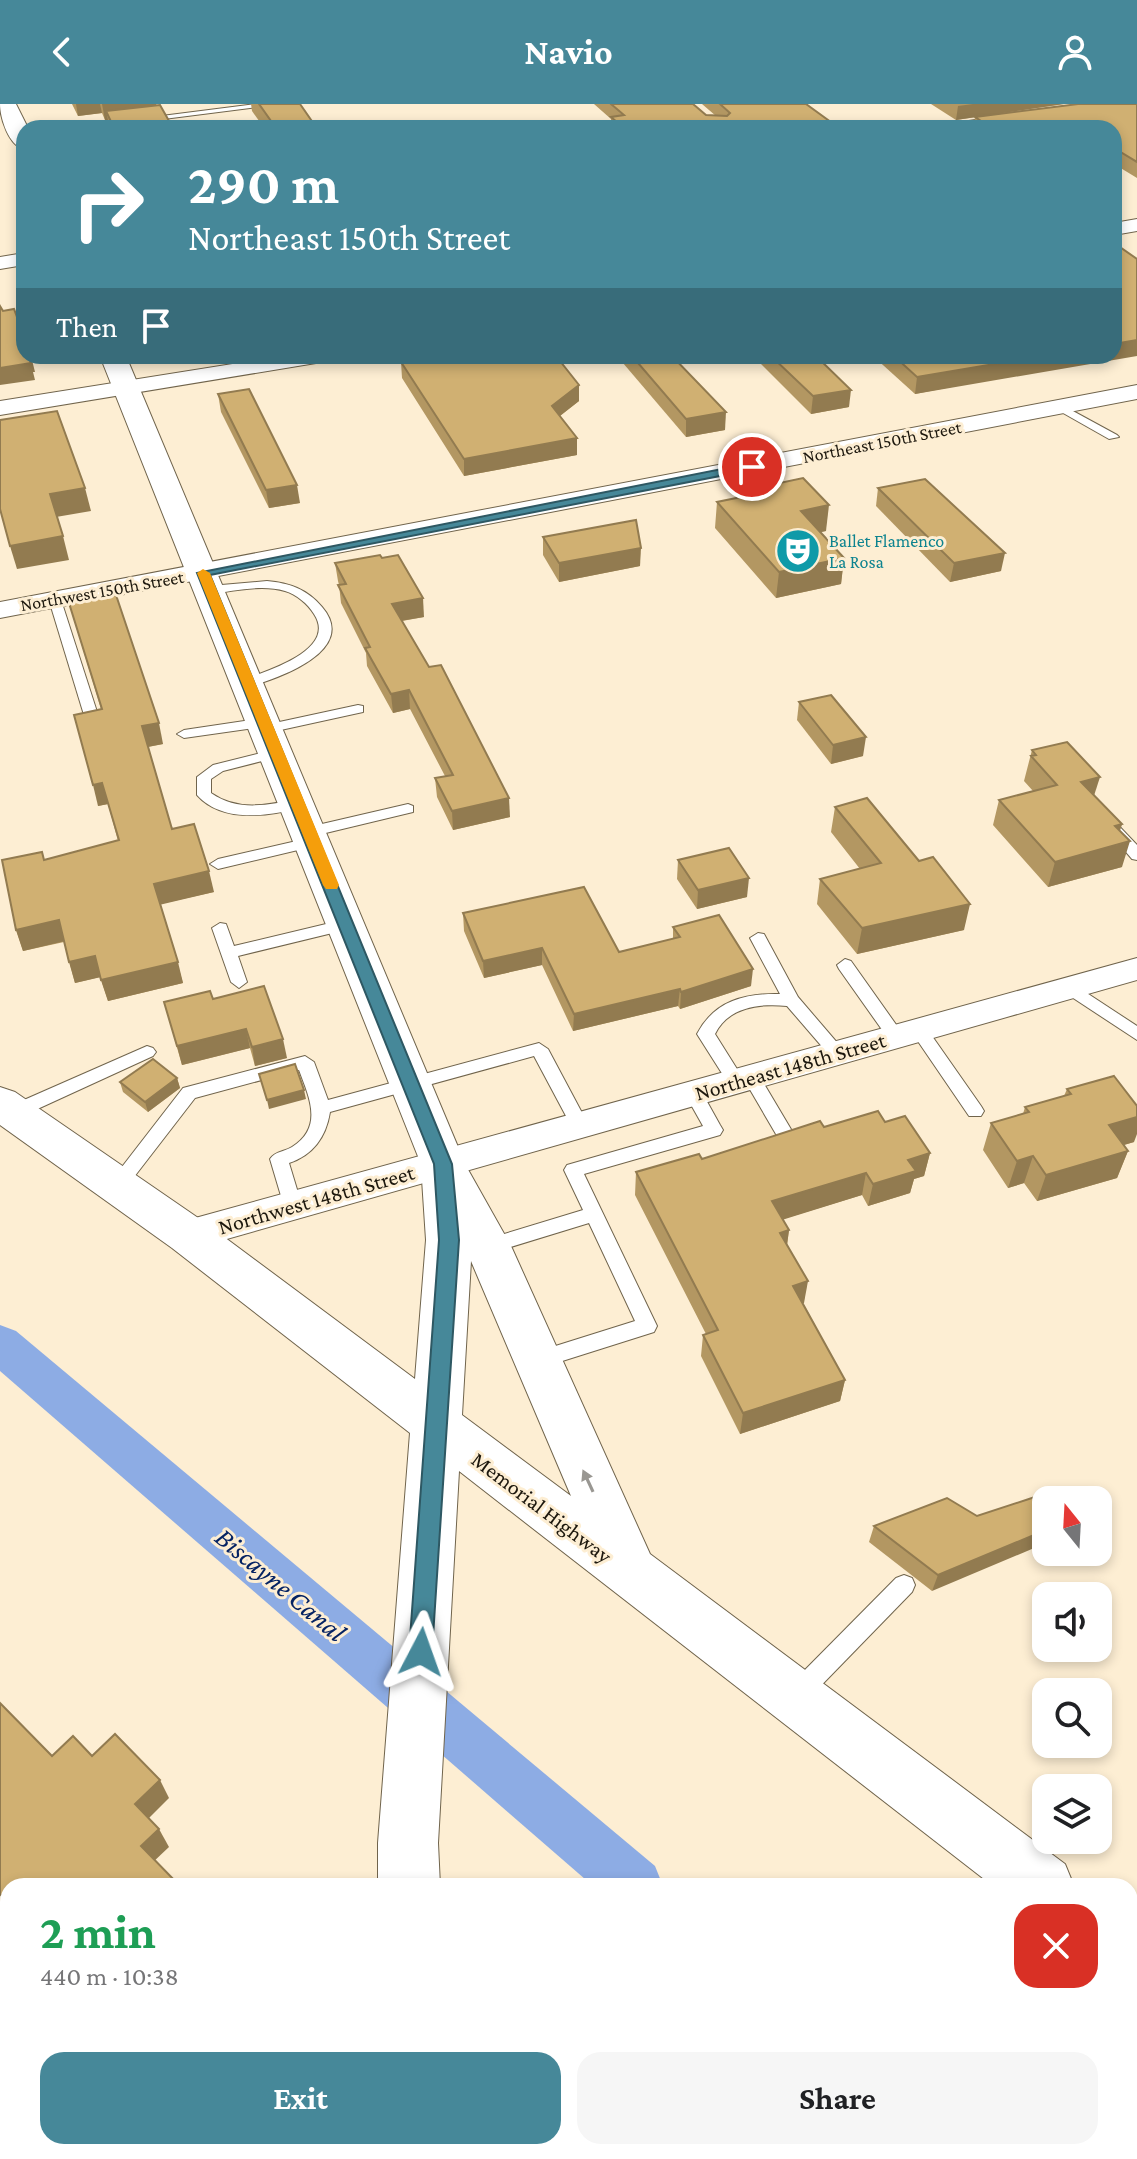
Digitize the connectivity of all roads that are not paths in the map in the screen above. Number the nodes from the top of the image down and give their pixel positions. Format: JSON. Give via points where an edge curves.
{"nodes":[{"id":1,"x":6,"y":104,"type":"edge"},
{"id":2,"x":278,"y":104,"type":"edge"},
{"id":3,"x":1119,"y":104,"type":"edge"},
{"id":4,"x":149,"y":120,"type":"edge"},
{"id":5,"x":1010,"y":120,"type":"edge"},
{"id":6,"x":16,"y":123,"type":"edge"},
{"id":7,"x":220,"y":364,"type":"edge"},
{"id":8,"x":119,"y":372,"type":"edge"},
{"id":9,"x":1137,"y":392,"type":"edge"},
{"id":10,"x":1060,"y":407,"type":"junction"},
{"id":11,"x":0,"y":408,"type":"edge"},
{"id":12,"x":1113,"y":437,"type":"dead end"},
{"id":13,"x":206,"y":581,"type":"junction"},
{"id":14,"x":55,"y":600,"type":"junction"},
{"id":15,"x":0,"y":610,"type":"edge"},
{"id":16,"x":248,"y":683,"type":"junction"},
{"id":17,"x":358,"y":709,"type":"dead end"},
{"id":18,"x":91,"y":715,"type":"edge"},
{"id":19,"x":184,"y":734,"type":"dead end"},
{"id":20,"x":269,"y":734,"type":"junction"},
{"id":21,"x":408,"y":809,"type":"dead end"},
{"id":22,"x":1102,"y":816,"type":"edge"},
{"id":23,"x":307,"y":826,"type":"junction"},
{"id":24,"x":1137,"y":855,"type":"edge"},
{"id":25,"x":218,"y":864,"type":"dead end"},
{"id":26,"x":347,"y":924,"type":"junction"},
{"id":27,"x":220,"y":928,"type":"dead end"},
{"id":28,"x":758,"y":938,"type":"dead end"},
{"id":29,"x":229,"y":953,"type":"junction"},
{"id":30,"x":845,"y":965,"type":"dead end"},
{"id":31,"x":1137,"y":969,"type":"edge"},
{"id":32,"x":239,"y":982,"type":"dead end"},
{"id":33,"x":1070,"y":988,"type":"junction"},
{"id":34,"x":792,"y":1001,"type":"junction"},
{"id":35,"x":907,"y":1033,"type":"junction"},
{"id":36,"x":1137,"y":1034,"type":"edge"},
{"id":37,"x":147,"y":1052,"type":"dead end"},
{"id":38,"x":837,"y":1053,"type":"junction"},
{"id":39,"x":744,"y":1079,"type":"junction"},
{"id":40,"x":412,"y":1084,"type":"junction"},
{"id":41,"x":694,"y":1094,"type":"junction"},
{"id":42,"x":7,"y":1107,"type":"edge"},
{"id":43,"x":322,"y":1108,"type":"junction"},
{"id":44,"x":975,"y":1111,"type":"dead end"},
{"id":45,"x":580,"y":1126,"type":"junction"},
{"id":46,"x":786,"y":1136,"type":"edge"},
{"id":47,"x":443,"y":1164,"type":"junction"},
{"id":48,"x":117,"y":1185,"type":"junction"},
{"id":49,"x":293,"y":1206,"type":"junction"},
{"id":50,"x":594,"y":1214,"type":"junction"},
{"id":51,"x":188,"y":1235,"type":"junction"},
{"id":52,"x":488,"y":1246,"type":"junction"},
{"id":53,"x":537,"y":1360,"type":"junction"},
{"id":54,"x":435,"y":1426,"type":"junction"},
{"id":55,"x":633,"y":1577,"type":"junction"},
{"id":56,"x":904,"y":1585,"type":"dead end"},
{"id":57,"x":793,"y":1698,"type":"junction"},
{"id":58,"x":409,"y":1865,"type":"edge"},
{"id":59,"x":1032,"y":1878,"type":"edge"}],
"edges":[{"from":1,"to":6,"type":"street"},
{"from":2,"to":4,"type":"lane"},
{"from":3,"to":5,"type":"street"},
{"from":7,"to":8,"type":"street"},
{"from":8,"to":11,"type":"street"},
{"from":8,"to":13,"type":"street"},
{"from":9,"to":10,"type":"street","name":"Northeast 150th Street"},
{"from":10,"to":12,"type":"lane"},
{"from":10,"to":13,"type":"street","name":"Northeast 150th Street"},
{"from":13,"to":14,"type":"street","name":"Northwest 150th Street"},
{"from":13,"to":16,"type":"street"},
{"from":13,"to":16,"type":"lane","via":[[285,587],[301,593],[325,619],[327,633],[321,645],[291,667]]},
{"from":14,"to":15,"type":"street","name":"Northwest 150th Street"},
{"from":14,"to":18,"type":"lane"},
{"from":16,"to":20,"type":"street"},
{"from":17,"to":20,"type":"lane"},
{"from":19,"to":20,"type":"lane"},
{"from":20,"to":23,"type":"street"},
{"from":20,"to":23,"type":"lane","via":[[204,777],[204,795],[222,807]]},
{"from":21,"to":23,"type":"lane"},
{"from":22,"to":24,"type":"lane"},
{"from":23,"to":25,"type":"lane"},
{"from":23,"to":26,"type":"street"},
{"from":26,"to":29,"type":"lane"},
{"from":26,"to":40,"type":"street"},
{"from":27,"to":29,"type":"lane"},
{"from":28,"to":34,"type":"lane"},
{"from":29,"to":32,"type":"lane"},
{"from":30,"to":35,"type":"lane"},
{"from":31,"to":33,"type":"street","name":"Northeast 148th Street"},
{"from":33,"to":35,"type":"street","name":"Northeast 148th Street"},
{"from":33,"to":36,"type":"lane"},
{"from":34,"to":38,"type":"lane"},
{"from":34,"to":39,"type":"lane","via":[[761,1000],[715,1014],[706,1034]]},
{"from":35,"to":38,"type":"street","name":"Northeast 148th Street"},
{"from":35,"to":44,"type":"lane"},
{"from":37,"to":42,"type":"lane"},
{"from":38,"to":39,"type":"street","name":"Northeast 148th Street"},
{"from":39,"to":41,"type":"street","name":"Northeast 148th Street"},
{"from":39,"to":46,"type":"lane"},
{"from":40,"to":43,"type":"lane"},
{"from":40,"to":45,"type":"lane","via":[[539,1049]]},
{"from":40,"to":47,"type":"street"},
{"from":41,"to":45,"type":"street","name":"Northeast 148th Street"},
{"from":41,"to":50,"type":"lane","via":[[714,1130],[573,1170]]},
{"from":42,"to":48,"type":"street","name":"Memorial Highway"},
{"from":43,"to":48,"type":"lane","via":[[305,1062],[189,1093]]},
{"from":43,"to":49,"type":"lane","via":[[320,1129],[300,1152],[279,1159]]},
{"from":45,"to":47,"type":"street","name":"Northeast 148th Street"},
{"from":47,"to":49,"type":"street","name":"Northwest 148th Street"},
{"from":47,"to":52,"type":"street"},
{"from":47,"to":54,"type":"street","via":[[449,1240]]},
{"from":48,"to":51,"type":"street","name":"Memorial Highway"},
{"from":49,"to":51,"type":"street","name":"Northwest 148th Street"},
{"from":50,"to":52,"type":"lane"},
{"from":50,"to":53,"type":"lane","via":[[647,1326]]},
{"from":51,"to":54,"type":"street","name":"Memorial Highway"},
{"from":52,"to":53,"type":"street"},
{"from":55,"to":53,"type":"street","one_way":true},
{"from":54,"to":55,"type":"street","name":"Memorial Highway"},
{"from":54,"to":58,"type":"street"},
{"from":55,"to":57,"type":"street","name":"Memorial Highway"},
{"from":56,"to":57,"type":"lane"},
{"from":57,"to":59,"type":"street","name":"Memorial Highway"}]}
